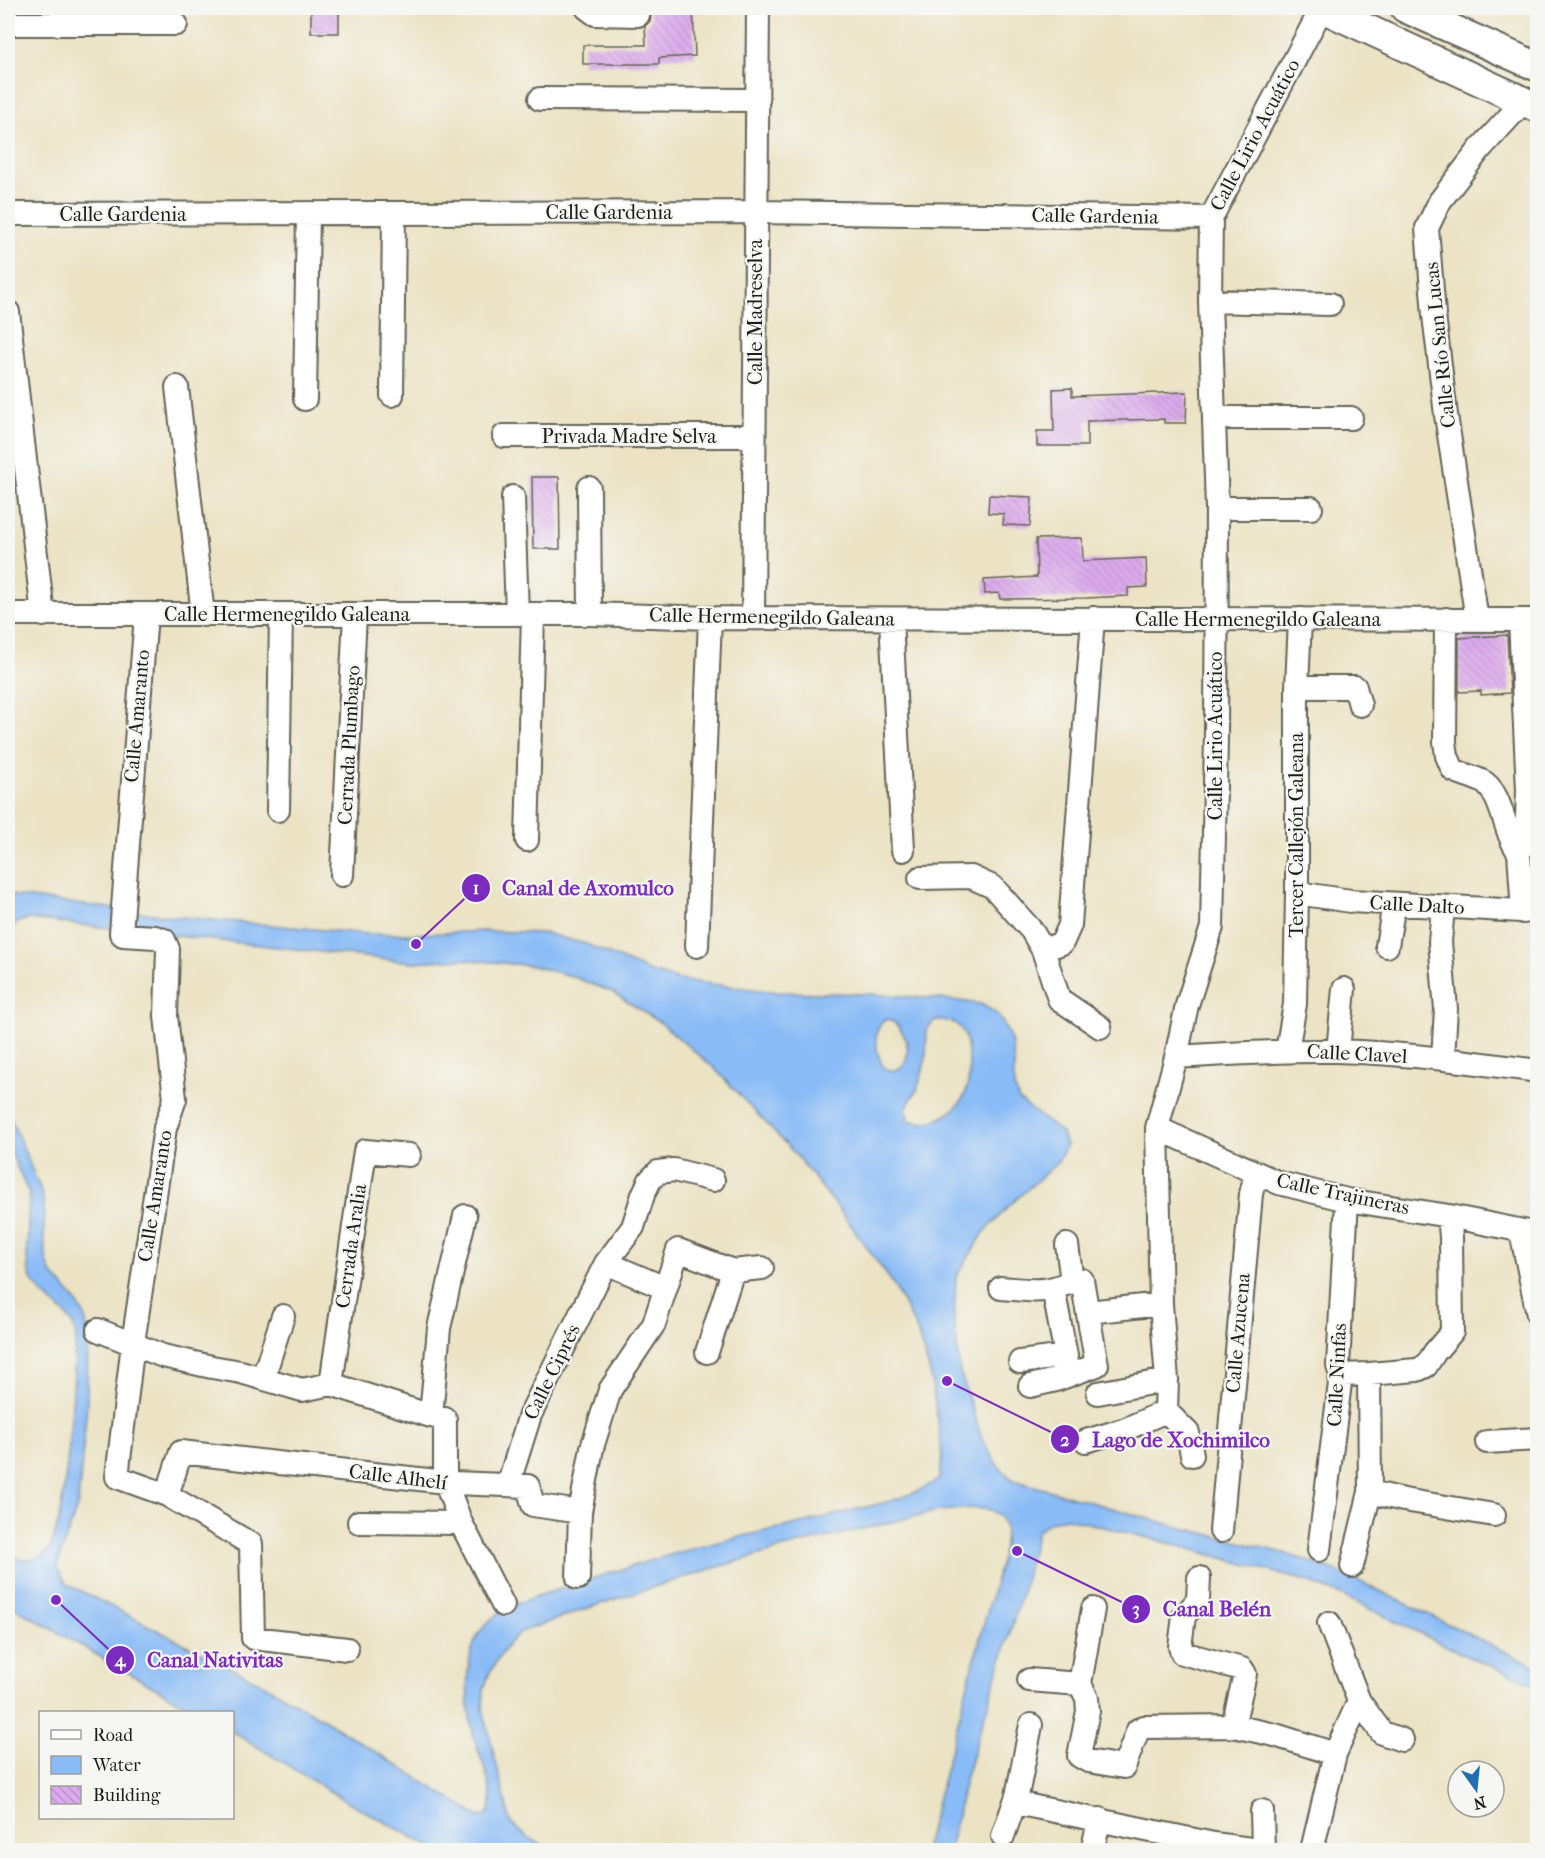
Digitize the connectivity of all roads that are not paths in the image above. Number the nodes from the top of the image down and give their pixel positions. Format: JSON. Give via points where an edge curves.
{"nodes":[{"id":1,"x":587,"y":8,"type":"edge"},
{"id":2,"x":758,"y":8,"type":"edge"},
{"id":3,"x":1322,"y":8,"type":"edge"},
{"id":4,"x":1405,"y":8,"type":"edge"},
{"id":5,"x":638,"y":15,"type":"dead end"},
{"id":6,"x":8,"y":24,"type":"edge"},
{"id":7,"x":176,"y":24,"type":"dead end"},
{"id":8,"x":1538,"y":67,"type":"edge"},
{"id":9,"x":540,"y":99,"type":"dead end"},
{"id":10,"x":758,"y":100,"type":"junction"},
{"id":11,"x":1530,"y":105,"type":"edge"},
{"id":12,"x":756,"y":212,"type":"junction"},
{"id":13,"x":394,"y":213,"type":"junction"},
{"id":14,"x":8,"y":214,"type":"edge"},
{"id":15,"x":308,"y":214,"type":"junction"},
{"id":16,"x":1211,"y":218,"type":"junction"},
{"id":17,"x":1210,"y":302,"type":"junction"},
{"id":18,"x":1330,"y":304,"type":"dead end"},
{"id":19,"x":8,"y":312,"type":"edge"},
{"id":20,"x":177,"y":387,"type":"dead end"},
{"id":21,"x":392,"y":395,"type":"dead end"},
{"id":22,"x":305,"y":399,"type":"dead end"},
{"id":23,"x":1214,"y":418,"type":"junction"},
{"id":24,"x":1351,"y":418,"type":"dead end"},
{"id":25,"x":504,"y":436,"type":"dead end"},
{"id":26,"x":754,"y":436,"type":"junction"},
{"id":27,"x":589,"y":488,"type":"dead end"},
{"id":28,"x":513,"y":497,"type":"dead end"},
{"id":29,"x":1217,"y":508,"type":"junction"},
{"id":30,"x":1311,"y":508,"type":"dead end"},
{"id":31,"x":8,"y":614,"type":"edge"},
{"id":32,"x":281,"y":614,"type":"junction"},
{"id":33,"x":356,"y":614,"type":"junction"},
{"id":34,"x":525,"y":614,"type":"junction"},
{"id":35,"x":590,"y":614,"type":"junction"},
{"id":36,"x":43,"y":615,"type":"junction"},
{"id":37,"x":146,"y":615,"type":"junction"},
{"id":38,"x":203,"y":615,"type":"junction"},
{"id":39,"x":753,"y":617,"type":"junction"},
{"id":40,"x":710,"y":618,"type":"junction"},
{"id":41,"x":1094,"y":618,"type":"junction"},
{"id":42,"x":891,"y":619,"type":"junction"},
{"id":43,"x":1216,"y":619,"type":"junction"},
{"id":44,"x":1300,"y":619,"type":"junction"},
{"id":45,"x":1446,"y":619,"type":"junction"},
{"id":46,"x":1477,"y":620,"type":"junction"},
{"id":47,"x":1529,"y":620,"type":"edge"},
{"id":48,"x":1296,"y":687,"type":"junction"},
{"id":49,"x":1360,"y":705,"type":"dead end"},
{"id":50,"x":278,"y":810,"type":"dead end"},
{"id":51,"x":527,"y":840,"type":"dead end"},
{"id":52,"x":903,"y":850,"type":"dead end"},
{"id":53,"x":1519,"y":852,"type":"junction"},
{"id":54,"x":342,"y":876,"type":"dead end"},
{"id":55,"x":920,"y":878,"type":"dead end"},
{"id":56,"x":1297,"y":893,"type":"junction"},
{"id":57,"x":1394,"y":904,"type":"junction"},
{"id":58,"x":1443,"y":907,"type":"junction"},
{"id":59,"x":1530,"y":912,"type":"edge"},
{"id":60,"x":697,"y":946,"type":"dead end"},
{"id":61,"x":1387,"y":946,"type":"dead end"},
{"id":62,"x":1042,"y":950,"type":"junction"},
{"id":63,"x":1344,"y":989,"type":"dead end"},
{"id":64,"x":1100,"y":1027,"type":"dead end"},
{"id":65,"x":1287,"y":1051,"type":"junction"},
{"id":66,"x":1338,"y":1051,"type":"junction"},
{"id":67,"x":1176,"y":1057,"type":"junction"},
{"id":68,"x":1443,"y":1058,"type":"junction"},
{"id":69,"x":1538,"y":1071,"type":"edge"},
{"id":70,"x":1156,"y":1128,"type":"junction"},
{"id":71,"x":409,"y":1155,"type":"dead end"},
{"id":72,"x":1256,"y":1173,"type":"junction"},
{"id":73,"x":713,"y":1180,"type":"dead end"},
{"id":74,"x":1347,"y":1200,"type":"junction"},
{"id":75,"x":465,"y":1216,"type":"dead end"},
{"id":76,"x":1449,"y":1216,"type":"junction"},
{"id":77,"x":1529,"y":1232,"type":"edge"},
{"id":78,"x":1067,"y":1245,"type":"dead end"},
{"id":79,"x":606,"y":1263,"type":"junction"},
{"id":80,"x":762,"y":1268,"type":"dead end"},
{"id":81,"x":733,"y":1271,"type":"junction"},
{"id":82,"x":1062,"y":1285,"type":"junction"},
{"id":83,"x":665,"y":1288,"type":"junction"},
{"id":84,"x":1001,"y":1288,"type":"dead end"},
{"id":85,"x":1161,"y":1304,"type":"junction"},
{"id":86,"x":1088,"y":1312,"type":"junction"},
{"id":87,"x":1538,"y":1315,"type":"edge"},
{"id":88,"x":283,"y":1316,"type":"dead end"},
{"id":89,"x":98,"y":1329,"type":"dead end"},
{"id":90,"x":133,"y":1343,"type":"junction"},
{"id":91,"x":707,"y":1352,"type":"dead end"},
{"id":92,"x":1020,"y":1362,"type":"dead end"},
{"id":93,"x":1369,"y":1374,"type":"junction"},
{"id":94,"x":1341,"y":1375,"type":"junction"},
{"id":95,"x":263,"y":1378,"type":"junction"},
{"id":96,"x":1167,"y":1380,"type":"junction"},
{"id":97,"x":332,"y":1384,"type":"junction"},
{"id":98,"x":1030,"y":1386,"type":"dead end"},
{"id":99,"x":1098,"y":1393,"type":"dead end"},
{"id":100,"x":1166,"y":1410,"type":"junction"},
{"id":101,"x":431,"y":1416,"type":"junction"},
{"id":102,"x":1538,"y":1439,"type":"edge"},
{"id":103,"x":1086,"y":1441,"type":"dead end"},
{"id":104,"x":1487,"y":1442,"type":"dead end"},
{"id":105,"x":1192,"y":1455,"type":"dead end"},
{"id":106,"x":445,"y":1481,"type":"junction"},
{"id":107,"x":508,"y":1485,"type":"junction"},
{"id":108,"x":1370,"y":1492,"type":"junction"},
{"id":109,"x":167,"y":1495,"type":"junction"},
{"id":110,"x":580,"y":1512,"type":"junction"},
{"id":111,"x":1494,"y":1515,"type":"dead end"},
{"id":112,"x":359,"y":1522,"type":"dead end"},
{"id":113,"x":461,"y":1523,"type":"junction"},
{"id":114,"x":1221,"y":1531,"type":"dead end"},
{"id":115,"x":1319,"y":1550,"type":"dead end"},
{"id":116,"x":1352,"y":1566,"type":"dead end"},
{"id":117,"x":578,"y":1578,"type":"dead end"},
{"id":118,"x":1199,"y":1578,"type":"dead end"},
{"id":119,"x":503,"y":1605,"type":"dead end"},
{"id":120,"x":1093,"y":1609,"type":"dead end"},
{"id":121,"x":1329,"y":1623,"type":"dead end"},
{"id":122,"x":347,"y":1649,"type":"dead end"},
{"id":123,"x":1029,"y":1680,"type":"dead end"},
{"id":124,"x":1080,"y":1684,"type":"junction"},
{"id":125,"x":1359,"y":1701,"type":"junction"},
{"id":126,"x":1031,"y":1725,"type":"dead end"},
{"id":127,"x":1233,"y":1726,"type":"junction"},
{"id":128,"x":1402,"y":1740,"type":"dead end"},
{"id":129,"x":1335,"y":1754,"type":"junction"},
{"id":130,"x":1016,"y":1803,"type":"junction"},
{"id":131,"x":1262,"y":1811,"type":"dead end"},
{"id":132,"x":1110,"y":1822,"type":"junction"},
{"id":133,"x":1003,"y":1836,"type":"dead end"},
{"id":134,"x":1214,"y":1847,"type":"edge"},
{"id":135,"x":1312,"y":1850,"type":"edge"},
{"id":136,"x":1092,"y":1851,"type":"edge"},
{"id":137,"x":1258,"y":1851,"type":"edge"},
{"id":138,"x":1263,"y":1851,"type":"edge"}],
"edges":[{"from":1,"to":5,"type":"street","via":[[595,14]]},
{"from":2,"to":10,"type":"street","name":"Calle Madreselva"},
{"from":3,"to":11,"type":"main road"},
{"from":3,"to":16,"type":"street","name":"Calle Lirio Acuático"},
{"from":4,"to":8,"type":"main road"},
{"from":6,"to":7,"type":"street"},
{"from":9,"to":10,"type":"street"},
{"from":10,"to":12,"type":"street","name":"Calle Madreselva"},
{"from":11,"to":46,"type":"street","name":"Calle Río San Lucas","via":[[1479,149],[1440,201],[1427,228],[1442,382]]},
{"from":12,"to":13,"type":"street","name":"Calle Gardenia"},
{"from":12,"to":16,"type":"street","name":"Calle Gardenia"},
{"from":12,"to":26,"type":"street","name":"Calle Madreselva"},
{"from":13,"to":15,"type":"street","name":"Calle Gardenia"},
{"from":13,"to":21,"type":"street"},
{"from":14,"to":15,"type":"street","name":"Calle Gardenia"},
{"from":15,"to":22,"type":"street"},
{"from":16,"to":17,"type":"street","name":"Calle Lirio Acuático"},
{"from":17,"to":18,"type":"street"},
{"from":17,"to":23,"type":"street","name":"Calle Lirio Acuático"},
{"from":19,"to":36,"type":"street"},
{"from":20,"to":38,"type":"street"},
{"from":23,"to":24,"type":"street"},
{"from":23,"to":29,"type":"street","name":"Calle Lirio Acuático"},
{"from":25,"to":26,"type":"street","name":"Privada Madre Selva"},
{"from":26,"to":39,"type":"street","name":"Calle Madreselva"},
{"from":27,"to":35,"type":"street"},
{"from":28,"to":34,"type":"street"},
{"from":29,"to":30,"type":"street"},
{"from":29,"to":43,"type":"street","name":"Calle Lirio Acuático"},
{"from":31,"to":36,"type":"street","name":"Calle Hermenegildo Galeana"},
{"from":32,"to":33,"type":"street","name":"Calle Hermenegildo Galeana"},
{"from":32,"to":38,"type":"street","name":"Calle Hermenegildo Galeana"},
{"from":32,"to":50,"type":"street"},
{"from":33,"to":34,"type":"street","name":"Calle Hermenegildo Galeana"},
{"from":33,"to":54,"type":"street","name":"Cerrada Plumbago"},
{"from":34,"to":35,"type":"street","name":"Calle Hermenegildo Galeana"},
{"from":34,"to":51,"type":"street"},
{"from":35,"to":40,"type":"street","name":"Calle Hermenegildo Galeana"},
{"from":36,"to":37,"type":"street","name":"Calle Hermenegildo Galeana"},
{"from":37,"to":38,"type":"street","name":"Calle Hermenegildo Galeana"},
{"from":37,"to":90,"type":"street","name":"Calle Amaranto","via":[[122,931],[123,936],[164,939],[168,949],[166,1016],[175,1099],[165,1128]]},
{"from":39,"to":40,"type":"street","name":"Calle Hermenegildo Galeana"},
{"from":39,"to":42,"type":"street","name":"Calle Hermenegildo Galeana"},
{"from":40,"to":60,"type":"street"},
{"from":41,"to":42,"type":"street","name":"Calle Hermenegildo Galeana"},
{"from":41,"to":43,"type":"street","name":"Calle Hermenegildo Galeana"},
{"from":41,"to":62,"type":"street","via":[[1070,925],[1062,943]]},
{"from":42,"to":52,"type":"street"},
{"from":43,"to":44,"type":"street","name":"Calle Hermenegildo Galeana"},
{"from":43,"to":67,"type":"street","name":"Calle Lirio Acuático","via":[[1212,927],[1187,1005]]},
{"from":44,"to":45,"type":"street","name":"Calle Hermenegildo Galeana"},
{"from":44,"to":48,"type":"street","name":"Tercer Callejón Galeana"},
{"from":45,"to":46,"type":"street","name":"Calle Hermenegildo Galeana"},
{"from":45,"to":53,"type":"street","via":[[1448,756],[1453,770],[1487,784]]},
{"from":46,"to":47,"type":"street","name":"Calle Hermenegildo Galeana"},
{"from":47,"to":53,"type":"street","via":[[1527,823],[1526,842]]},
{"from":48,"to":49,"type":"street","via":[[1355,687]]},
{"from":48,"to":56,"type":"street","name":"Tercer Callejón Galeana"},
{"from":53,"to":59,"type":"street"},
{"from":55,"to":62,"type":"street","via":[[971,877],[993,887],[1032,931]]},
{"from":56,"to":57,"type":"street","name":"Calle Dalto"},
{"from":56,"to":65,"type":"street","name":"Tercer Callejón Galeana","via":[[1295,1004]]},
{"from":57,"to":58,"type":"street","name":"Calle Dalto"},
{"from":57,"to":61,"type":"street"},
{"from":58,"to":59,"type":"street","name":"Calle Dalto"},
{"from":58,"to":68,"type":"street"},
{"from":62,"to":64,"type":"street","via":[[1059,999]]},
{"from":63,"to":66,"type":"street"},
{"from":65,"to":66,"type":"street","name":"Calle Clavel"},
{"from":65,"to":67,"type":"street","name":"Calle Clavel"},
{"from":66,"to":68,"type":"street","name":"Calle Clavel"},
{"from":67,"to":70,"type":"street","name":"Calle Lirio Acuático"},
{"from":68,"to":69,"type":"street","name":"Calle Clavel"},
{"from":70,"to":72,"type":"street","name":"Calle Trajineras"},
{"from":70,"to":85,"type":"street","name":"Calle Lirio Acuático"},
{"from":71,"to":97,"type":"street","name":"Cerrada Aralia","via":[[365,1151]]},
{"from":72,"to":74,"type":"street","name":"Calle Trajineras"},
{"from":72,"to":114,"type":"street","name":"Calle Azucena"},
{"from":73,"to":79,"type":"street","name":"Calle Ciprés","via":[[674,1170],[658,1172],[643,1195],[633,1227]]},
{"from":74,"to":76,"type":"street","name":"Calle Trajineras"},
{"from":74,"to":94,"type":"street","name":"Calle Ninfas","via":[[1338,1366]]},
{"from":75,"to":101,"type":"street","via":[[439,1328]]},
{"from":76,"to":77,"type":"street","name":"Calle Trajineras"},
{"from":76,"to":93,"type":"street","via":[[1452,1332],[1426,1366]]},
{"from":77,"to":87,"type":"street"},
{"from":78,"to":82,"type":"street"},
{"from":79,"to":83,"type":"street"},
{"from":79,"to":107,"type":"street","name":"Calle Ciprés","via":[[530,1415]]},
{"from":80,"to":81,"type":"street"},
{"from":81,"to":83,"type":"street","via":[[678,1250]]},
{"from":81,"to":91,"type":"street"},
{"from":82,"to":84,"type":"street","via":[[1031,1290]]},
{"from":82,"to":86,"type":"street","via":[[1082,1280]]},
{"from":82,"to":92,"type":"street","via":[[1066,1356]]},
{"from":83,"to":110,"type":"street","via":[[654,1324],[610,1390],[592,1448]]},
{"from":85,"to":86,"type":"street"},
{"from":85,"to":96,"type":"street","name":"Calle Lirio Acuático"},
{"from":86,"to":98,"type":"street","via":[[1097,1365]]},
{"from":88,"to":95,"type":"street"},
{"from":89,"to":90,"type":"street"},
{"from":90,"to":95,"type":"street","via":[[163,1356]]},
{"from":90,"to":109,"type":"street","name":"Calle Amaranto","via":[[117,1477]]},
{"from":93,"to":94,"type":"street"},
{"from":93,"to":108,"type":"street"},
{"from":94,"to":115,"type":"street","name":"Calle Ninfas"},
{"from":95,"to":97,"type":"street","via":[[302,1390]]},
{"from":96,"to":99,"type":"street"},
{"from":96,"to":100,"type":"street","name":"Calle Lirio Acuático"},
{"from":97,"to":101,"type":"street"},
{"from":100,"to":103,"type":"street","via":[[1126,1429]]},
{"from":100,"to":105,"type":"street","via":[[1188,1432]]},
{"from":101,"to":106,"type":"street","via":[[445,1419]]},
{"from":102,"to":104,"type":"street"},
{"from":106,"to":107,"type":"street","name":"Calle Alhelí"},
{"from":106,"to":109,"type":"street","name":"Calle Alhelí","via":[[181,1452]]},
{"from":106,"to":113,"type":"street"},
{"from":107,"to":110,"type":"street","name":"Calle Alhelí","via":[[528,1486],[533,1505]]},
{"from":108,"to":111,"type":"street"},
{"from":108,"to":116,"type":"street"},
{"from":109,"to":122,"type":"street","name":"Calle Amaranto","via":[[251,1544],[253,1638]]},
{"from":110,"to":117,"type":"street"},
{"from":112,"to":113,"type":"street"},
{"from":113,"to":119,"type":"street"},
{"from":118,"to":127,"type":"street","via":[[1198,1600],[1184,1616],[1180,1647],[1182,1653],[1242,1669],[1245,1674]]},
{"from":120,"to":124,"type":"street"},
{"from":121,"to":125,"type":"street"},
{"from":123,"to":124,"type":"street"},
{"from":124,"to":127,"type":"street","via":[[1088,1711],[1079,1756],[1088,1761],[1124,1767],[1138,1730],[1144,1727]]},
{"from":125,"to":128,"type":"street","via":[[1382,1733]]},
{"from":125,"to":129,"type":"street"},
{"from":126,"to":130,"type":"street"},
{"from":127,"to":129,"type":"street"},
{"from":129,"to":135,"type":"street"},
{"from":130,"to":132,"type":"street"},
{"from":130,"to":133,"type":"street"},
{"from":131,"to":138,"type":"street"},
{"from":132,"to":134,"type":"street"},
{"from":132,"to":136,"type":"street"},
{"from":134,"to":137,"type":"street"}]}
